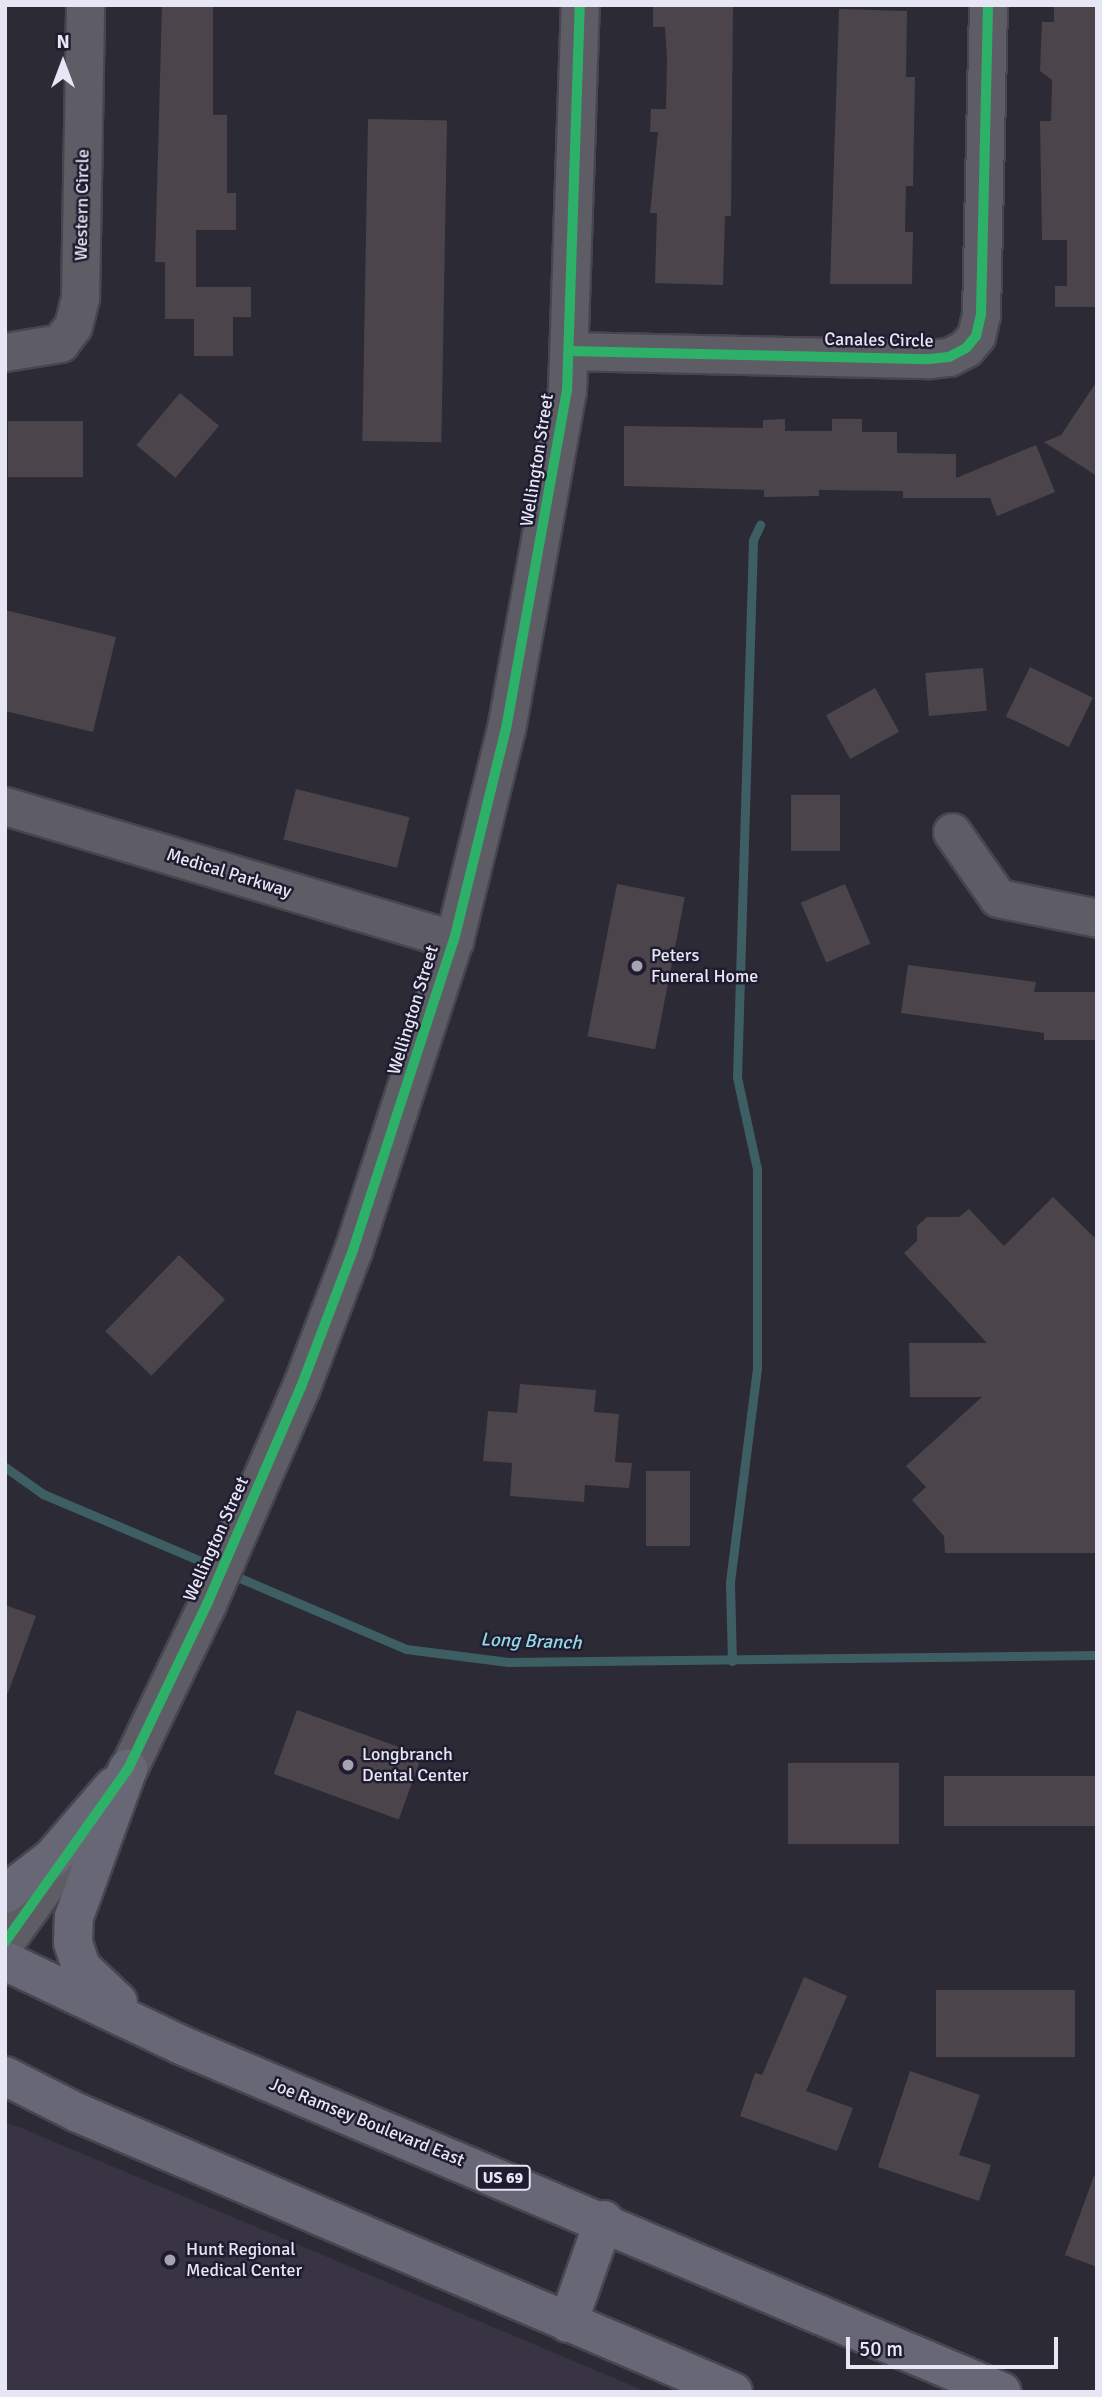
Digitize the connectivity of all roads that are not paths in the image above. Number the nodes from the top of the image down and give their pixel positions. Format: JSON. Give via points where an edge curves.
{"nodes":[{"id":1,"x":85,"y":5,"type":"edge"},
{"id":2,"x":580,"y":5,"type":"edge"},
{"id":3,"x":988,"y":5,"type":"edge"},
{"id":4,"x":569,"y":351,"type":"junction"},
{"id":5,"x":5,"y":352,"type":"edge"},
{"id":6,"x":5,"y":806,"type":"edge"},
{"id":7,"x":952,"y":832,"type":"dead end"},
{"id":8,"x":1097,"y":918,"type":"edge"},
{"id":9,"x":454,"y":940,"type":"junction"},
{"id":10,"x":128,"y":1769,"type":"junction"},
{"id":11,"x":5,"y":1894,"type":"edge"},
{"id":12,"x":5,"y":1942,"type":"edge"},
{"id":13,"x":5,"y":1961,"type":"edge"},
{"id":14,"x":181,"y":2045,"type":"junction"},
{"id":15,"x":5,"y":2076,"type":"edge"},
{"id":16,"x":5,"y":2107,"type":"edge"},
{"id":17,"x":78,"y":2113,"type":"junction"},
{"id":18,"x":604,"y":2220,"type":"junction"},
{"id":19,"x":568,"y":2323,"type":"junction"},
{"id":20,"x":733,"y":2392,"type":"edge"},
{"id":21,"x":1002,"y":2392,"type":"edge"}],
"edges":[{"from":1,"to":5,"type":"street","name":"Western Circle","via":[[80,297],[73,326],[60,343]]},
{"from":2,"to":4,"type":"street","name":"Wellington Street"},
{"from":3,"to":4,"type":"street","name":"Canales Circle","via":[[981,314],[976,335],[966,348],[949,357],[929,359]]},
{"from":4,"to":9,"type":"street","name":"Wellington Street","via":[[567,391],[524,639]]},
{"from":6,"to":9,"type":"street","name":"Medical Parkway"},
{"from":7,"to":8,"type":"street","via":[[998,898]]},
{"from":9,"to":10,"type":"street","name":"Wellington Street","via":[[353,1251],[301,1387],[207,1604]]},
{"from":10,"to":11,"type":"highway","via":[[52,1858]]},
{"from":10,"to":12,"type":"street","name":"Wellington Street"},
{"from":10,"to":14,"type":"highway","via":[[74,1917],[73,1942],[81,1967],[100,1989]]},
{"from":13,"to":14,"type":"highway","name":"Joe Ramsey Boulevard East","number":"US 69"},
{"from":14,"to":18,"type":"highway","name":"Joe Ramsey Boulevard East","number":"US 69"},
{"from":15,"to":17,"type":"highway"},
{"from":16,"to":17,"type":"highway"},
{"from":17,"to":19,"type":"highway"},
{"from":18,"to":19,"type":"highway"},
{"from":18,"to":21,"type":"highway","name":"Joe Ramsey Boulevard East","number":"US 69"},
{"from":19,"to":20,"type":"highway"}]}
